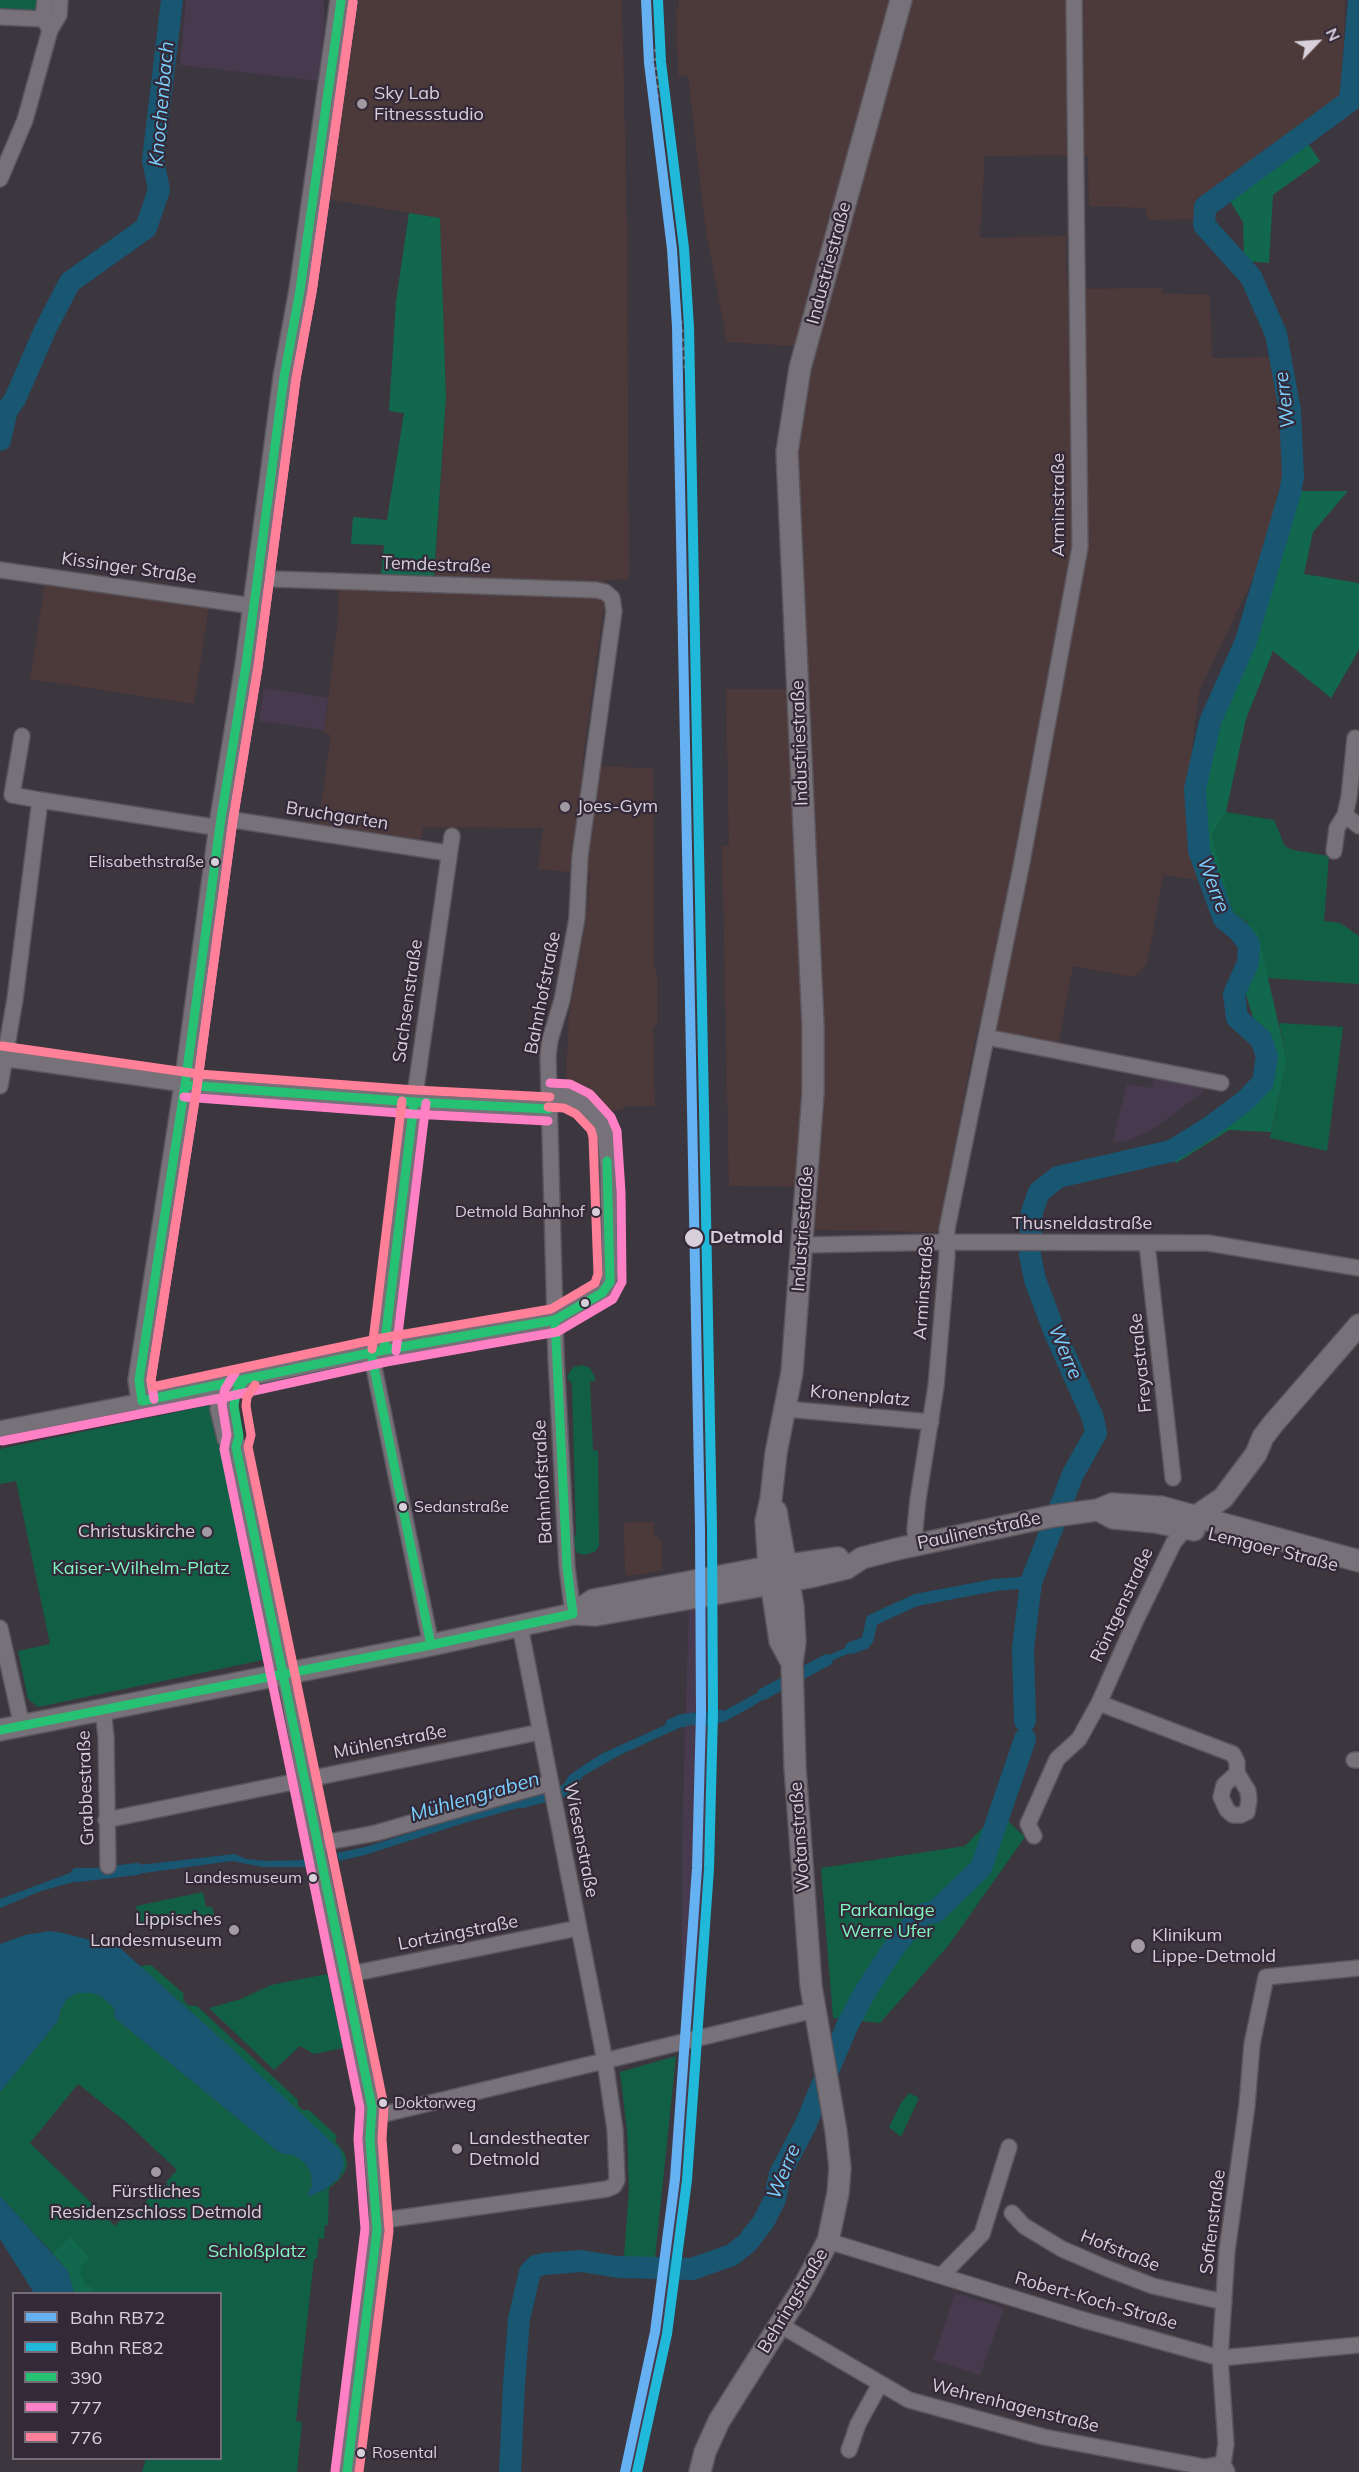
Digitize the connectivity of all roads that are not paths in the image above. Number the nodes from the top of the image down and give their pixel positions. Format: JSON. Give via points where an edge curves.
{"nodes":[{"id":1,"x":45,"y":0,"type":"edge"},
{"id":2,"x":60,"y":0,"type":"edge"},
{"id":3,"x":341,"y":0,"type":"edge"},
{"id":4,"x":901,"y":0,"type":"edge"},
{"id":5,"x":1074,"y":0,"type":"edge"},
{"id":6,"x":0,"y":17,"type":"edge"},
{"id":7,"x":47,"y":25,"type":"junction"},
{"id":8,"x":0,"y":179,"type":"edge"},
{"id":9,"x":0,"y":570,"type":"edge"},
{"id":10,"x":257,"y":575,"type":"junction"},
{"id":11,"x":612,"y":598,"type":"joint"},
{"id":12,"x":253,"y":606,"type":"junction"},
{"id":13,"x":22,"y":736,"type":"dead end"},
{"id":14,"x":1355,"y":738,"type":"dead end"},
{"id":15,"x":40,"y":800,"type":"junction"},
{"id":16,"x":1345,"y":815,"type":"junction"},
{"id":17,"x":221,"y":823,"type":"junction"},
{"id":18,"x":1359,"y":826,"type":"edge"},
{"id":19,"x":452,"y":836,"type":"dead end"},
{"id":20,"x":1334,"y":851,"type":"dead end"},
{"id":21,"x":448,"y":853,"type":"junction"},
{"id":22,"x":986,"y":1037,"type":"junction"},
{"id":23,"x":2,"y":1058,"type":"edge"},
{"id":24,"x":1221,"y":1083,"type":"dead end"},
{"id":25,"x":185,"y":1085,"type":"junction"},
{"id":26,"x":0,"y":1086,"type":"edge"},
{"id":27,"x":414,"y":1102,"type":"junction"},
{"id":28,"x":549,"y":1102,"type":"junction"},
{"id":29,"x":948,"y":1242,"type":"junction"},
{"id":30,"x":1147,"y":1244,"type":"junction"},
{"id":31,"x":803,"y":1245,"type":"junction"},
{"id":32,"x":1359,"y":1268,"type":"edge"},
{"id":33,"x":555,"y":1320,"type":"junction"},
{"id":34,"x":1359,"y":1325,"type":"edge"},
{"id":35,"x":378,"y":1352,"type":"junction"},
{"id":36,"x":245,"y":1379,"type":"junction"},
{"id":37,"x":224,"y":1385,"type":"junction"},
{"id":38,"x":142,"y":1401,"type":"junction"},
{"id":39,"x":786,"y":1409,"type":"junction"},
{"id":40,"x":931,"y":1422,"type":"junction"},
{"id":41,"x":0,"y":1428,"type":"edge"},
{"id":42,"x":236,"y":1447,"type":"junction"},
{"id":43,"x":1173,"y":1478,"type":"dead end"},
{"id":44,"x":1191,"y":1522,"type":"junction"},
{"id":45,"x":916,"y":1545,"type":"junction"},
{"id":46,"x":1359,"y":1562,"type":"edge"},
{"id":47,"x":1359,"y":1570,"type":"edge"},
{"id":48,"x":779,"y":1574,"type":"junction"},
{"id":49,"x":573,"y":1614,"type":"junction"},
{"id":50,"x":520,"y":1626,"type":"junction"},
{"id":51,"x":0,"y":1628,"type":"edge"},
{"id":52,"x":431,"y":1645,"type":"junction"},
{"id":53,"x":284,"y":1672,"type":"junction"},
{"id":54,"x":1099,"y":1703,"type":"junction"},
{"id":55,"x":103,"y":1710,"type":"junction"},
{"id":56,"x":22,"y":1726,"type":"junction"},
{"id":57,"x":0,"y":1730,"type":"edge"},
{"id":58,"x":540,"y":1732,"type":"junction"},
{"id":59,"x":1237,"y":1773,"type":"dead end"},
{"id":60,"x":304,"y":1779,"type":"junction"},
{"id":61,"x":551,"y":1791,"type":"junction"},
{"id":62,"x":106,"y":1820,"type":"junction"},
{"id":63,"x":1034,"y":1836,"type":"dead end"},
{"id":64,"x":317,"y":1844,"type":"junction"},
{"id":65,"x":108,"y":1866,"type":"dead end"},
{"id":66,"x":578,"y":1928,"type":"junction"},
{"id":67,"x":1359,"y":1968,"type":"edge"},
{"id":68,"x":345,"y":1976,"type":"junction"},
{"id":69,"x":815,"y":2010,"type":"junction"},
{"id":70,"x":605,"y":2061,"type":"junction"},
{"id":71,"x":372,"y":2117,"type":"junction"},
{"id":72,"x":1009,"y":2147,"type":"dead end"},
{"id":73,"x":1012,"y":2213,"type":"dead end"},
{"id":74,"x":377,"y":2221,"type":"junction"},
{"id":75,"x":828,"y":2241,"type":"junction"},
{"id":76,"x":942,"y":2275,"type":"junction"},
{"id":77,"x":1224,"y":2302,"type":"junction"},
{"id":78,"x":780,"y":2325,"type":"junction"},
{"id":79,"x":1359,"y":2345,"type":"edge"},
{"id":80,"x":1220,"y":2358,"type":"junction"},
{"id":81,"x":880,"y":2384,"type":"junction"},
{"id":82,"x":849,"y":2450,"type":"dead end"},
{"id":83,"x":1225,"y":2468,"type":"edge"},
{"id":84,"x":346,"y":2472,"type":"edge"},
{"id":85,"x":700,"y":2472,"type":"edge"}],
"edges":[{"from":1,"to":7,"type":"street"},
{"from":2,"to":7,"type":"street","via":[[58,15]]},
{"from":3,"to":10,"type":"street"},
{"from":4,"to":31,"type":"street","name":"Industriestraße","via":[[800,368],[787,452],[813,1025],[813,1093]]},
{"from":5,"to":22,"type":"street","name":"Arminstraße","via":[[1082,532]]},
{"from":6,"to":7,"type":"street"},
{"from":7,"to":8,"type":"street","via":[[25,120]]},
{"from":9,"to":12,"type":"street","name":"Kissinger Straße"},
{"from":10,"to":11,"type":"street","name":"Temdestraße","via":[[273,579],[596,590]]},
{"from":10,"to":12,"type":"street"},
{"from":11,"to":28,"type":"street","name":"Bahnhofstraße","via":[[580,856],[577,918],[548,1056]]},
{"from":12,"to":17,"type":"street"},
{"from":13,"to":15,"type":"street","name":"Bruchgarten","via":[[12,795]]},
{"from":14,"to":16,"type":"street"},
{"from":15,"to":17,"type":"street","name":"Bruchgarten"},
{"from":15,"to":23,"type":"street"},
{"from":16,"to":18,"type":"street"},
{"from":16,"to":20,"type":"street","via":[[1337,828]]},
{"from":17,"to":21,"type":"street","name":"Bruchgarten"},
{"from":17,"to":25,"type":"street"},
{"from":19,"to":21,"type":"street","name":"Sachsenstraße"},
{"from":21,"to":27,"type":"street","name":"Sachsenstraße"},
{"from":22,"to":24,"type":"street"},
{"from":22,"to":29,"type":"street","name":"Arminstraße","via":[[947,1229]]},
{"from":23,"to":25,"type":"street"},
{"from":23,"to":26,"type":"street"},
{"from":25,"to":27,"type":"street"},
{"from":25,"to":38,"type":"street","via":[[141,1369]]},
{"from":27,"to":28,"type":"street"},
{"from":27,"to":35,"type":"street","name":"Sachsenstraße"},
{"from":28,"to":33,"type":"street","name":"Bahnhofstraße"},
{"from":28,"to":33,"type":"street","via":[[567,1096],[576,1099],[601,1124],[609,1203],[607,1289]]},
{"from":29,"to":30,"type":"street","name":"Thusneldastraße"},
{"from":29,"to":31,"type":"street","name":"Thusneldastraße"},
{"from":29,"to":40,"type":"street","name":"Arminstraße"},
{"from":30,"to":32,"type":"street","name":"Thusneldastraße","via":[[1208,1244]]},
{"from":30,"to":43,"type":"street","name":"Freyastraße"},
{"from":31,"to":39,"type":"street","name":"Industriestraße"},
{"from":33,"to":35,"type":"street"},
{"from":33,"to":49,"type":"street","name":"Bahnhofstraße","via":[[567,1567]]},
{"from":34,"to":44,"type":"street","via":[[1263,1437],[1208,1493]]},
{"from":35,"to":36,"type":"street"},
{"from":35,"to":52,"type":"street"},
{"from":36,"to":37,"type":"street"},
{"from":36,"to":42,"type":"street","via":[[236,1393],[234,1406],[239,1436]]},
{"from":37,"to":38,"type":"street"},
{"from":37,"to":42,"type":"street","via":[[221,1409],[228,1438]]},
{"from":38,"to":41,"type":"street"},
{"from":39,"to":40,"type":"street","name":"Kronenplatz"},
{"from":39,"to":48,"type":"street","name":"Industriestraße","via":[[771,1498],[778,1519]]},
{"from":40,"to":45,"type":"street","name":"Arminstraße","via":[[918,1499]]},
{"from":42,"to":53,"type":"street"},
{"from":44,"to":45,"type":"street","name":"Paulinenstraße","via":[[1161,1507],[1123,1503]]},
{"from":44,"to":46,"type":"street","name":"Lemgoer Straße"},
{"from":44,"to":47,"type":"street","name":"Lemgoer Straße","via":[[1219,1538]]},
{"from":44,"to":54,"type":"street","name":"Röntgenstraße","via":[[1171,1546]]},
{"from":45,"to":48,"type":"street","name":"Paulinenstraße"},
{"from":48,"to":49,"type":"street","name":"Paulinenstraße","via":[[596,1615]]},
{"from":48,"to":69,"type":"street","name":"Wotanstraße","via":[[795,1642],[795,1767]]},
{"from":49,"to":50,"type":"street","name":"Paulinenstraße"},
{"from":50,"to":52,"type":"street","name":"Paulinenstraße"},
{"from":50,"to":58,"type":"street","name":"Wiesenstraße"},
{"from":51,"to":56,"type":"street"},
{"from":52,"to":53,"type":"street","name":"Paulinenstraße"},
{"from":53,"to":55,"type":"street","name":"Paulinenstraße"},
{"from":53,"to":60,"type":"street"},
{"from":54,"to":59,"type":"street","via":[[1233,1754]]},
{"from":54,"to":63,"type":"street","name":"Röntgenstraße","via":[[1079,1739],[1057,1759],[1028,1824]]},
{"from":55,"to":56,"type":"street","name":"Paulinenstraße"},
{"from":55,"to":62,"type":"street","name":"Grabbestraße"},
{"from":56,"to":57,"type":"street","name":"Paulinenstraße"},
{"from":58,"to":60,"type":"street","name":"Mühlenstraße"},
{"from":58,"to":61,"type":"street","name":"Wiesenstraße"},
{"from":60,"to":62,"type":"street","name":"Mühlenstraße"},
{"from":60,"to":64,"type":"street"},
{"from":61,"to":64,"type":"street"},
{"from":61,"to":66,"type":"street","name":"Wiesenstraße"},
{"from":62,"to":65,"type":"street","name":"Grabbestraße"},
{"from":64,"to":68,"type":"street"},
{"from":66,"to":68,"type":"street","name":"Lortzingstraße"},
{"from":66,"to":70,"type":"street","name":"Wiesenstraße"},
{"from":67,"to":77,"type":"street","name":"Sofienstraße","via":[[1266,1977],[1252,2044]]},
{"from":68,"to":71,"type":"street"},
{"from":69,"to":70,"type":"street"},
{"from":69,"to":75,"type":"street","name":"Behringstraße","via":[[840,2168]]},
{"from":70,"to":71,"type":"street"},
{"from":70,"to":74,"type":"street","name":"Wiesenstraße","via":[[617,2156],[614,2186]]},
{"from":71,"to":74,"type":"street","via":[[370,2139]]},
{"from":72,"to":76,"type":"street","via":[[982,2234]]},
{"from":73,"to":77,"type":"street","name":"Hofstraße","via":[[1024,2226],[1062,2249],[1106,2268],[1153,2286]]},
{"from":74,"to":84,"type":"street"},
{"from":75,"to":76,"type":"street","name":"Robert-Koch-Straße"},
{"from":75,"to":78,"type":"street","name":"Behringstraße"},
{"from":76,"to":80,"type":"street","name":"Robert-Koch-Straße"},
{"from":77,"to":80,"type":"street","name":"Sofienstraße"},
{"from":78,"to":81,"type":"street","name":"Wehrenhagenstraße"},
{"from":78,"to":85,"type":"street","name":"Behringstraße","via":[[719,2421]]},
{"from":79,"to":80,"type":"street","name":"Robert-Koch-Straße"},
{"from":80,"to":83,"type":"street","name":"Sofienstraße"},
{"from":81,"to":82,"type":"street"},
{"from":81,"to":83,"type":"street","name":"Wehrenhagenstraße","via":[[909,2400],[1033,2434]]}]}
